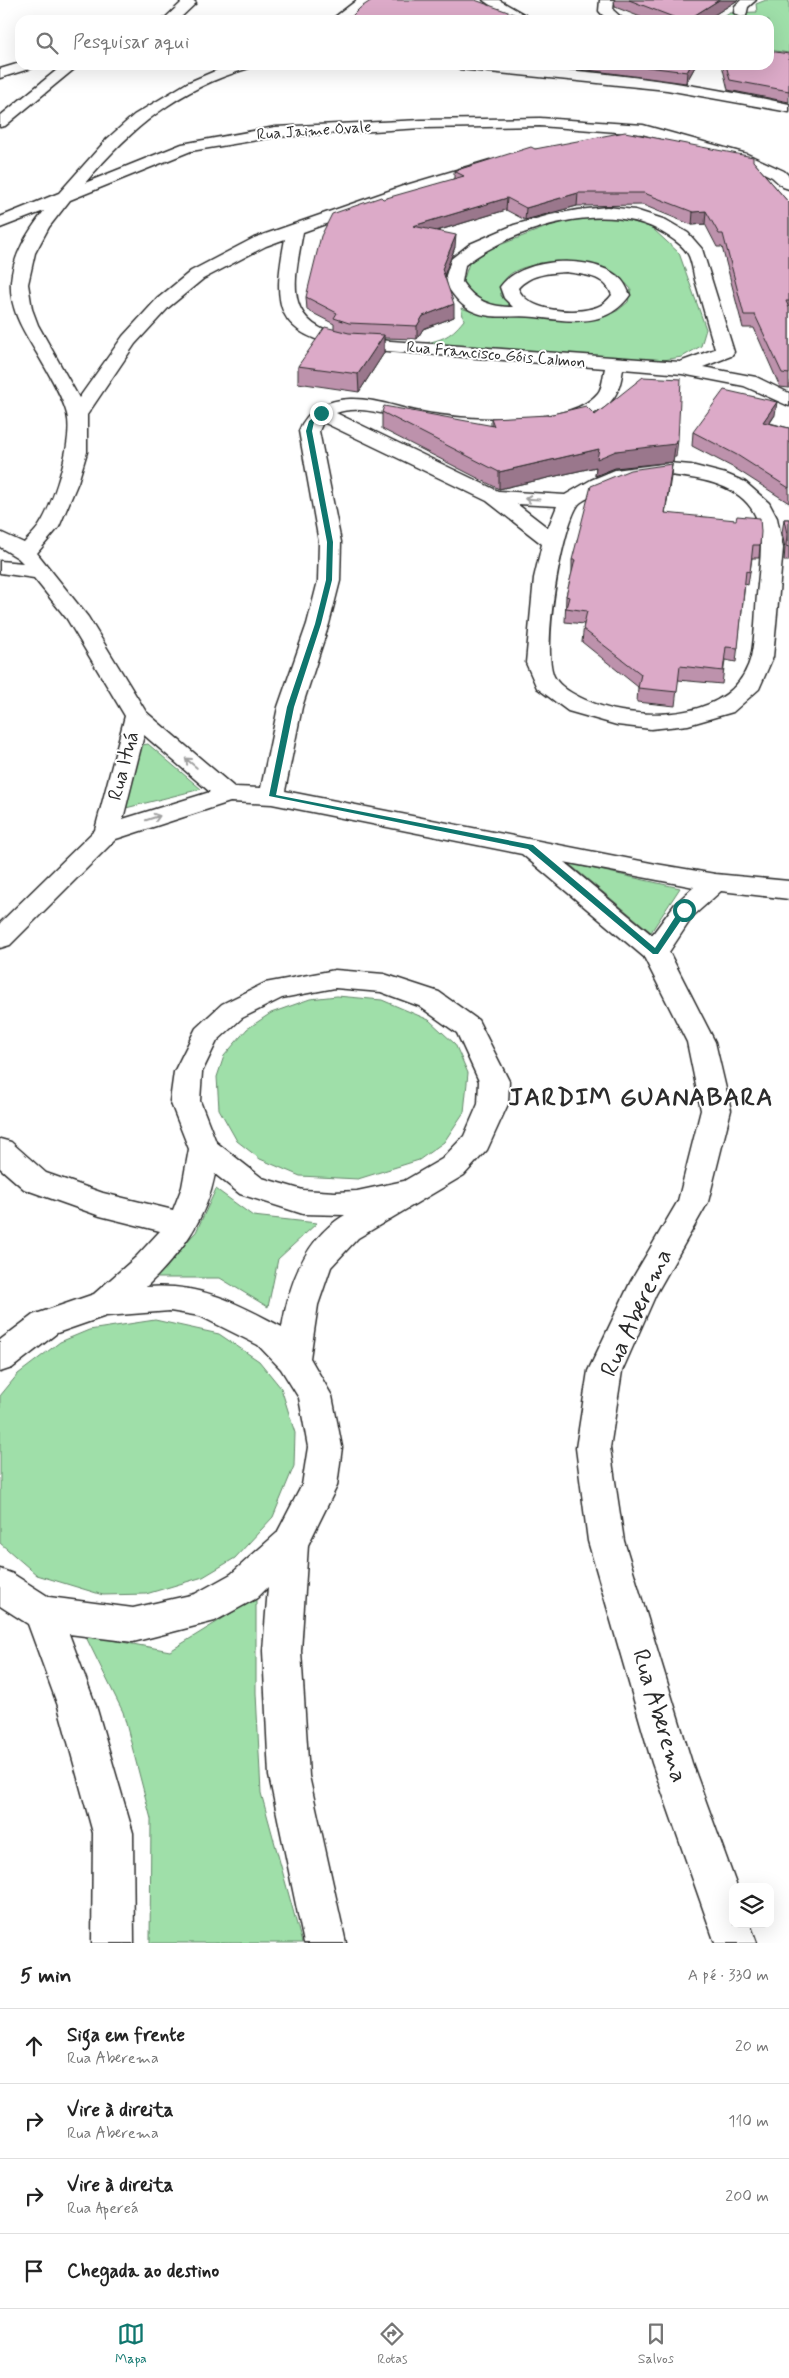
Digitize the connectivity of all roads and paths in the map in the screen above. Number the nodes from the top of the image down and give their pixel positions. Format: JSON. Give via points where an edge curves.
{"nodes":[{"id":1,"x":365,"y":0,"type":"edge"},
{"id":2,"x":490,"y":0,"type":"edge"},
{"id":3,"x":607,"y":0,"type":"edge"},
{"id":4,"x":749,"y":0,"type":"edge"},
{"id":5,"x":189,"y":1,"type":"edge"},
{"id":6,"x":741,"y":13,"type":"dead end"},
{"id":7,"x":175,"y":15,"type":"edge"},
{"id":8,"x":345,"y":15,"type":"edge"},
{"id":9,"x":513,"y":15,"type":"edge"},
{"id":10,"x":611,"y":15,"type":"edge"},
{"id":11,"x":15,"y":69,"type":"edge"},
{"id":12,"x":66,"y":70,"type":"edge"},
{"id":13,"x":229,"y":70,"type":"edge"},
{"id":14,"x":508,"y":70,"type":"edge"},
{"id":15,"x":0,"y":74,"type":"edge"},
{"id":16,"x":789,"y":108,"type":"edge"},
{"id":17,"x":0,"y":123,"type":"edge"},
{"id":18,"x":643,"y":130,"type":"junction"},
{"id":19,"x":577,"y":142,"type":"edge"},
{"id":20,"x":501,"y":161,"type":"edge"},
{"id":21,"x":789,"y":184,"type":"edge"},
{"id":22,"x":62,"y":200,"type":"junction"},
{"id":23,"x":0,"y":223,"type":"edge"},
{"id":24,"x":294,"y":229,"type":"junction"},
{"id":25,"x":535,"y":311,"type":"junction"},
{"id":26,"x":725,"y":352,"type":"junction"},
{"id":27,"x":616,"y":364,"type":"junction"},
{"id":28,"x":682,"y":368,"type":"junction"},
{"id":29,"x":748,"y":381,"type":"junction"},
{"id":30,"x":789,"y":400,"type":"edge"},
{"id":31,"x":321,"y":413,"type":"junction"},
{"id":32,"x":77,"y":415,"type":"junction"},
{"id":33,"x":494,"y":497,"type":"junction"},
{"id":34,"x":570,"y":501,"type":"junction"},
{"id":35,"x":0,"y":538,"type":"edge"},
{"id":36,"x":553,"y":542,"type":"junction"},
{"id":37,"x":26,"y":553,"type":"junction"},
{"id":38,"x":0,"y":567,"type":"edge"},
{"id":39,"x":41,"y":572,"type":"junction"},
{"id":40,"x":137,"y":716,"type":"junction"},
{"id":41,"x":228,"y":794,"type":"junction"},
{"id":42,"x":272,"y":796,"type":"junction"},
{"id":43,"x":107,"y":833,"type":"junction"},
{"id":44,"x":530,"y":847,"type":"junction"},
{"id":45,"x":715,"y":882,"type":"junction"},
{"id":46,"x":789,"y":890,"type":"edge"},
{"id":47,"x":0,"y":939,"type":"edge"},
{"id":48,"x":655,"y":952,"type":"junction"},
{"id":49,"x":204,"y":1149,"type":"junction"},
{"id":50,"x":0,"y":1150,"type":"edge"},
{"id":51,"x":408,"y":1192,"type":"junction"},
{"id":52,"x":182,"y":1224,"type":"junction"},
{"id":53,"x":105,"y":1303,"type":"junction"},
{"id":54,"x":0,"y":1358,"type":"edge"},
{"id":55,"x":293,"y":1359,"type":"junction"},
{"id":56,"x":290,"y":1544,"type":"junction"},
{"id":57,"x":0,"y":1586,"type":"edge"},
{"id":58,"x":42,"y":1613,"type":"junction"},
{"id":59,"x":113,"y":1943,"type":"edge"},
{"id":60,"x":325,"y":1943,"type":"edge"},
{"id":61,"x":736,"y":1943,"type":"edge"}],
"edges":[{"from":1,"to":8,"type":"street"},
{"from":2,"to":9,"type":"street"},
{"from":3,"to":10,"type":"street","via":[[606,11]]},
{"from":4,"to":6,"type":"street","via":[[742,6]]},
{"from":5,"to":7,"type":"street"},
{"from":11,"to":15,"type":"street"},
{"from":12,"to":17,"type":"street"},
{"from":13,"to":22,"type":"street","via":[[151,110],[113,141]]},
{"from":14,"to":16,"type":"street","via":[[679,88]]},
{"from":18,"to":19,"type":"street"},
{"from":18,"to":21,"type":"street","name":"Rua Jaime Ovale","via":[[742,158],[778,174]]},
{"from":18,"to":22,"type":"street","name":"Rua Jaime Ovale","via":[[496,122],[275,132],[187,147]]},
{"from":20,"to":24,"type":"street"},
{"from":22,"to":23,"type":"street","name":"Rua Jaime Ovale"},
{"from":22,"to":32,"type":"street","via":[[32,238],[19,274],[20,292],[29,328],[65,386]]},
{"from":24,"to":27,"type":"street","name":"Rua Francisco Góis Calmon","via":[[286,285],[292,309],[305,327],[324,337],[349,343]]},
{"from":24,"to":32,"type":"street","via":[[260,242],[197,275],[163,303],[129,340]]},
{"from":25,"to":25,"type":"street","via":[[574,316],[600,312],[613,306],[622,295],[620,287],[607,276],[591,271],[566,267],[530,272],[517,278],[509,287],[510,296],[518,304]]},
{"from":25,"to":26,"type":"street","via":[[507,313],[471,305],[453,282],[457,263],[476,248],[550,220],[607,212],[634,215],[660,223],[682,237],[696,253]]},
{"from":26,"to":28,"type":"street"},
{"from":26,"to":29,"type":"street"},
{"from":27,"to":28,"type":"street","name":"Rua Francisco Góis Calmon"},
{"from":27,"to":31,"type":"street","via":[[609,391],[601,401],[570,416],[541,423],[491,425],[422,418],[360,405],[339,406]]},
{"from":28,"to":29,"type":"street","name":"Rua Francisco Góis Calmon"},
{"from":29,"to":30,"type":"street","name":"Rua Francisco Góis Calmon"},
{"from":31,"to":33,"type":"street"},
{"from":31,"to":42,"type":"street","via":[[311,422],[309,431],[330,542],[329,580],[290,707]]},
{"from":32,"to":37,"type":"street","via":[[77,452],[68,482],[49,527]]},
{"from":34,"to":33,"type":"street","one_way":true},
{"from":33,"to":36,"type":"street"},
{"from":34,"to":36,"type":"street"},
{"from":34,"to":36,"type":"street","via":[[622,474],[669,469],[719,478],[738,486],[759,503],[767,518],[772,548],[762,657],[747,688],[725,707],[688,718],[651,722],[617,718],[576,706],[545,683],[536,663],[545,578]]},
{"from":35,"to":37,"type":"street","name":"Rua Ituá"},
{"from":37,"to":39,"type":"street","name":"Rua Ituá"},
{"from":38,"to":39,"type":"street"},
{"from":39,"to":40,"type":"street","name":"Rua Ituá","via":[[77,617]]},
{"from":41,"to":40,"type":"street","one_way":true},
{"from":40,"to":43,"type":"street","name":"Rua Ituá"},
{"from":41,"to":42,"type":"street","name":"Rua Aberema"},
{"from":43,"to":41,"type":"street","name":"Rua Aberema","one_way":true},
{"from":42,"to":44,"type":"street","name":"Rua Aberema"},
{"from":43,"to":47,"type":"street"},
{"from":44,"to":45,"type":"street"},
{"from":44,"to":48,"type":"street","name":"Rua Aberema"},
{"from":45,"to":46,"type":"street"},
{"from":45,"to":48,"type":"street","via":[[684,910]]},
{"from":48,"to":61,"type":"street","name":"Rua Aberema","via":[[701,1042],[716,1110],[693,1202],[642,1290],[605,1371],[593,1448],[606,1542],[672,1763]]},
{"from":49,"to":51,"type":"street","via":[[251,1186],[303,1202],[357,1203]]},
{"from":49,"to":51,"type":"street","via":[[185,1101],[188,1072],[206,1035],[232,1011],[275,990],[326,980],[384,983],[429,999],[468,1027],[494,1081],[493,1104],[476,1142],[453,1166]]},
{"from":49,"to":52,"type":"street","via":[[197,1188]]},
{"from":50,"to":52,"type":"street","via":[[35,1181],[100,1204]]},
{"from":51,"to":55,"type":"street","via":[[347,1229],[317,1262],[302,1304]]},
{"from":52,"to":53,"type":"street","via":[[152,1262]]},
{"from":53,"to":54,"type":"street","via":[[46,1324]]},
{"from":53,"to":55,"type":"street","via":[[170,1298],[206,1304],[270,1336]]},
{"from":55,"to":56,"type":"street","via":[[315,1396],[325,1447],[319,1486]]},
{"from":56,"to":58,"type":"street","via":[[244,1586],[202,1609],[133,1625]]},
{"from":56,"to":60,"type":"street","via":[[282,1651],[289,1776]]},
{"from":57,"to":58,"type":"street"},
{"from":58,"to":59,"type":"street","via":[[77,1706],[113,1833]]}]}
